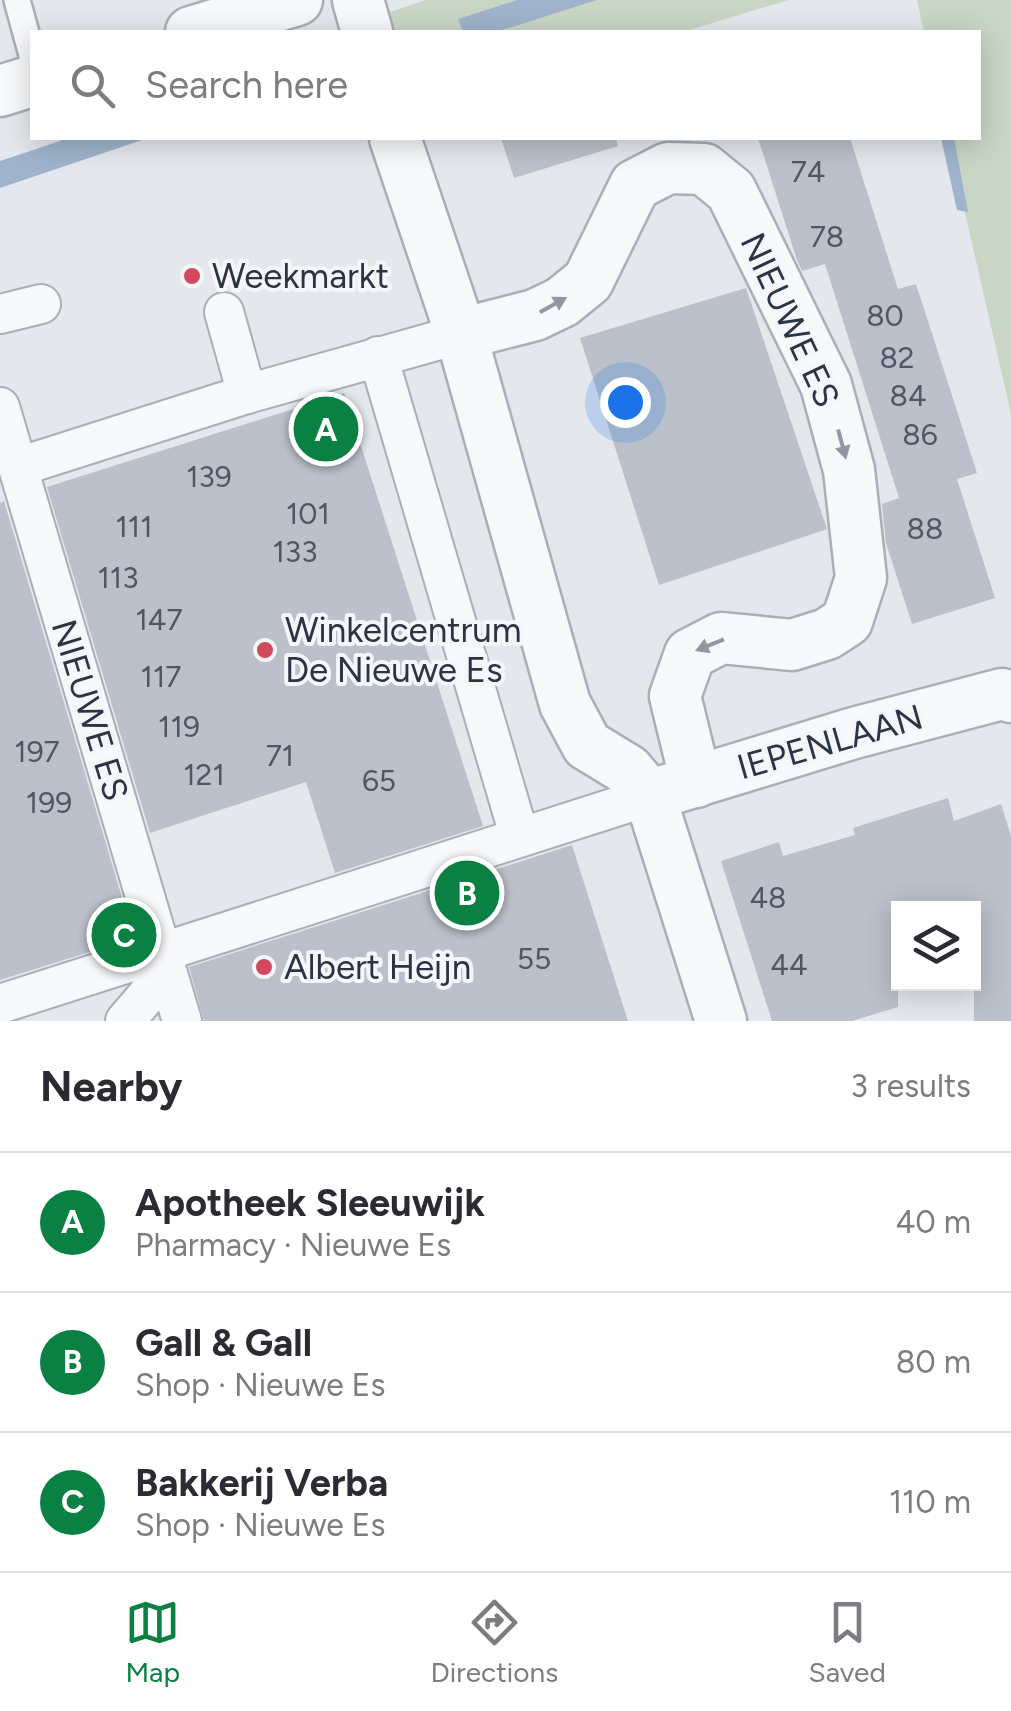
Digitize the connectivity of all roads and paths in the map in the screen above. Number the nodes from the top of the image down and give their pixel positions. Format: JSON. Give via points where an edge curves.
{"nodes":[{"id":1,"x":18,"y":0,"type":"edge"},
{"id":2,"x":297,"y":0,"type":"edge"},
{"id":3,"x":358,"y":0,"type":"edge"},
{"id":4,"x":197,"y":30,"type":"edge"},
{"id":5,"x":366,"y":30,"type":"edge"},
{"id":6,"x":30,"y":47,"type":"edge"},
{"id":7,"x":30,"y":81,"type":"edge"},
{"id":8,"x":0,"y":91,"type":"edge"},
{"id":9,"x":397,"y":140,"type":"edge"},
{"id":10,"x":41,"y":304,"type":"dead end"},
{"id":11,"x":224,"y":312,"type":"dead end"},
{"id":12,"x":0,"y":314,"type":"edge"},
{"id":13,"x":460,"y":334,"type":"junction"},
{"id":14,"x":378,"y":356,"type":"junction"},
{"id":15,"x":247,"y":394,"type":"junction"},
{"id":16,"x":0,"y":407,"type":"edge"},
{"id":17,"x":18,"y":467,"type":"junction"},
{"id":18,"x":1011,"y":698,"type":"edge"},
{"id":19,"x":673,"y":789,"type":"junction"},
{"id":20,"x":519,"y":836,"type":"junction"},
{"id":21,"x":163,"y":954,"type":"junction"},
{"id":22,"x":0,"y":1004,"type":"edge"},
{"id":23,"x":125,"y":1021,"type":"edge"},
{"id":24,"x":182,"y":1021,"type":"edge"},
{"id":25,"x":722,"y":1021,"type":"edge"}],
"edges":[{"from":1,"to":6,"type":"lane"},
{"from":2,"to":4,"type":"street"},
{"from":3,"to":5,"type":"street"},
{"from":7,"to":8,"type":"street"},
{"from":9,"to":13,"type":"street","name":"NIEUWE ES"},
{"from":10,"to":12,"type":"street"},
{"from":11,"to":15,"type":"street"},
{"from":13,"to":14,"type":"street","name":"NIEUWE ES"},
{"from":13,"to":19,"type":"street","name":"NIEUWE ES","via":[[565,704],[587,745]]},
{"from":13,"to":19,"type":"street","name":"NIEUWE ES","one_way":true,"via":[[562,302],[588,281],[635,185],[668,168],[704,169],[731,191],[826,385],[850,470],[861,578],[847,621],[792,646],[721,638],[690,654],[675,696]]},
{"from":14,"to":15,"type":"street","name":"NIEUWE ES"},
{"from":14,"to":20,"type":"street"},
{"from":15,"to":17,"type":"street","name":"NIEUWE ES"},
{"from":16,"to":17,"type":"street","name":"NIEUWE ES"},
{"from":17,"to":21,"type":"street","name":"NIEUWE ES"},
{"from":18,"to":19,"type":"street","name":"IEPENLAAN","via":[[1002,694],[854,733]]},
{"from":19,"to":20,"type":"street"},
{"from":19,"to":25,"type":"street","name":"NIEUWE ES"},
{"from":20,"to":21,"type":"street"},
{"from":21,"to":22,"type":"street"},
{"from":21,"to":23,"type":"street","via":[[149,993]]},
{"from":21,"to":24,"type":"street","name":"NIEUWE ES"}]}
